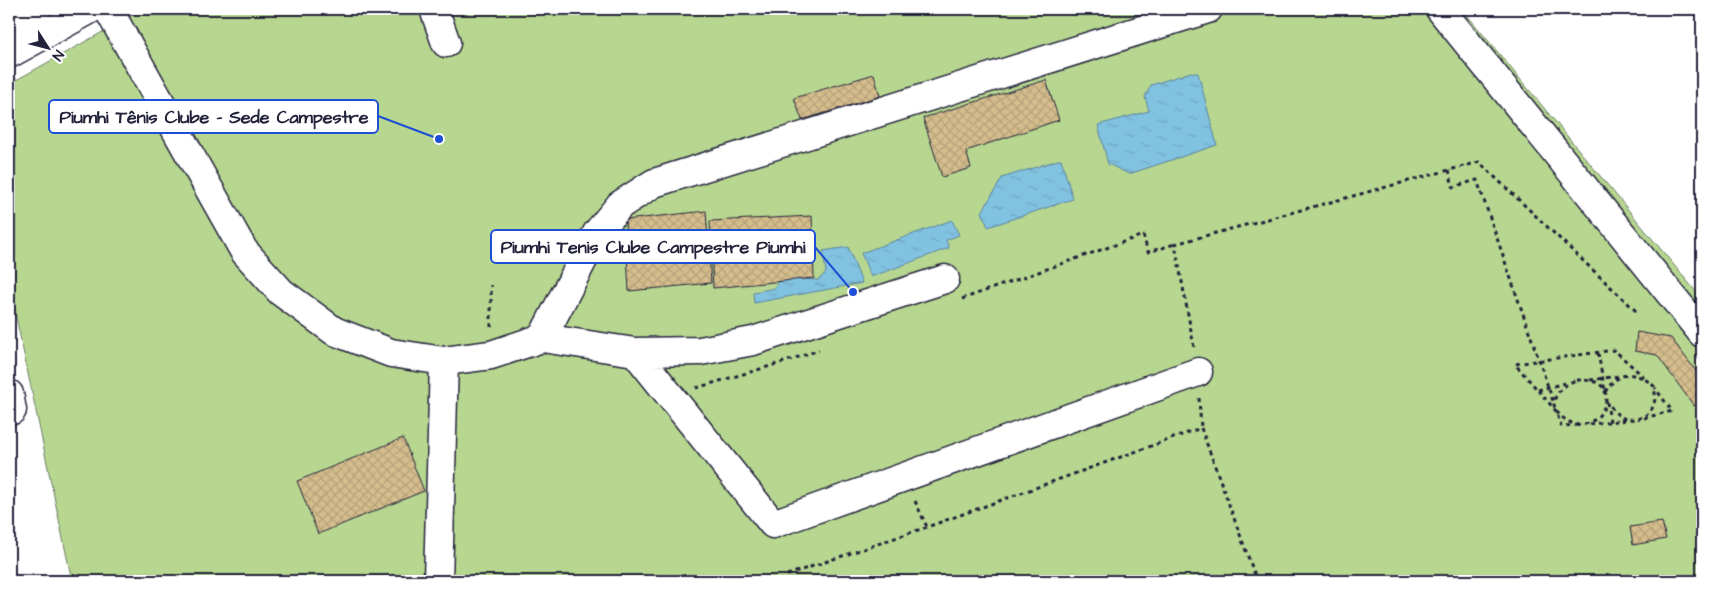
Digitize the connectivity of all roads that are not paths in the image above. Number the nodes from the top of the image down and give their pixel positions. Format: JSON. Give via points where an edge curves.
{"nodes":[{"id":1,"x":37,"y":9,"type":"edge"},
{"id":2,"x":91,"y":9,"type":"edge"},
{"id":3,"x":108,"y":9,"type":"edge"},
{"id":4,"x":434,"y":9,"type":"edge"},
{"id":5,"x":1208,"y":9,"type":"edge"},
{"id":6,"x":1440,"y":9,"type":"edge"},
{"id":7,"x":9,"y":24,"type":"edge"},
{"id":8,"x":446,"y":43,"type":"dead end"},
{"id":9,"x":9,"y":54,"type":"edge"},
{"id":10,"x":945,"y":279,"type":"dead end"},
{"id":11,"x":1702,"y":333,"type":"edge"},
{"id":12,"x":542,"y":338,"type":"junction"},
{"id":13,"x":635,"y":352,"type":"junction"},
{"id":14,"x":444,"y":361,"type":"junction"},
{"id":15,"x":1198,"y":372,"type":"road end"},
{"id":16,"x":438,"y":581,"type":"edge"}],
"edges":[{"from":1,"to":7,"type":"street"},
{"from":2,"to":9,"type":"street"},
{"from":3,"to":14,"type":"street","via":[[244,251],[281,292],[334,331],[391,353]]},
{"from":4,"to":8,"type":"street"},
{"from":5,"to":12,"type":"street","via":[[654,183],[620,205],[597,234]]},
{"from":6,"to":11,"type":"street"},
{"from":10,"to":13,"type":"street","via":[[753,341],[700,351]]},
{"from":12,"to":13,"type":"street"},
{"from":12,"to":14,"type":"street","via":[[491,354]]},
{"from":13,"to":15,"type":"street","via":[[773,524]]},
{"from":14,"to":16,"type":"street"}]}
